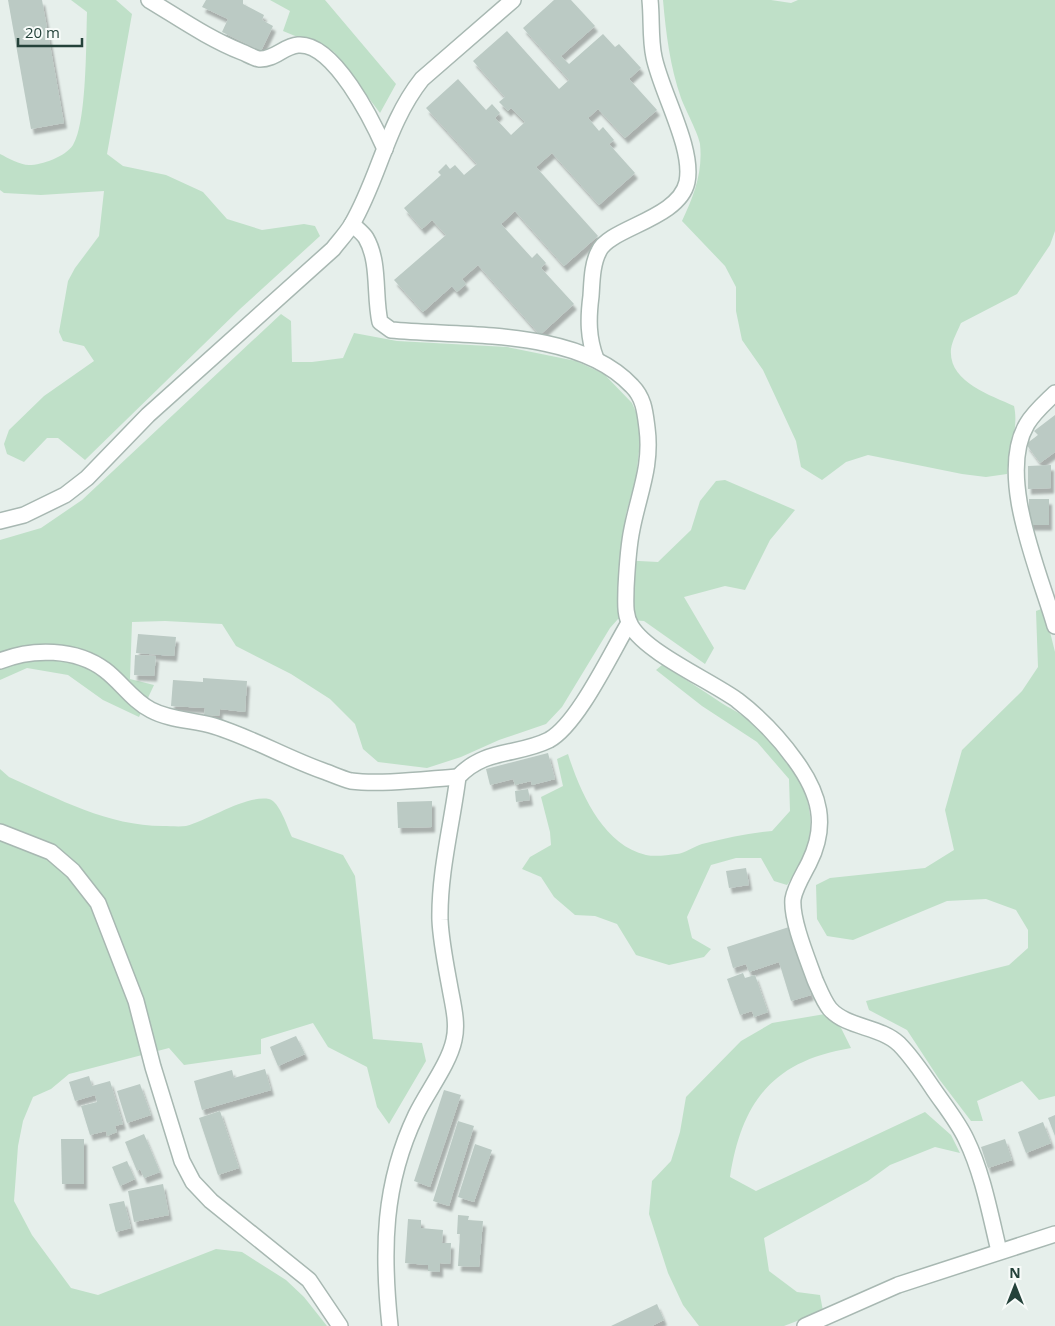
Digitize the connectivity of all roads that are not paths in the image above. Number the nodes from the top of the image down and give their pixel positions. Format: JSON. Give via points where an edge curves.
{"nodes":[{"id":1,"x":149,"y":0,"type":"edge"},
{"id":2,"x":513,"y":0,"type":"edge"},
{"id":3,"x":650,"y":0,"type":"edge"},
{"id":4,"x":385,"y":149,"type":"junction"},
{"id":5,"x":352,"y":224,"type":"junction"},
{"id":6,"x":596,"y":359,"type":"junction"},
{"id":7,"x":1055,"y":393,"type":"edge"},
{"id":8,"x":0,"y":521,"type":"edge"},
{"id":9,"x":629,"y":623,"type":"junction"},
{"id":10,"x":1055,"y":626,"type":"edge"},
{"id":11,"x":0,"y":661,"type":"edge"},
{"id":12,"x":458,"y":777,"type":"junction"},
{"id":13,"x":0,"y":832,"type":"edge"},
{"id":14,"x":1055,"y":1234,"type":"edge"},
{"id":15,"x":999,"y":1252,"type":"junction"},
{"id":16,"x":340,"y":1326,"type":"edge"},
{"id":17,"x":390,"y":1326,"type":"edge"},
{"id":18,"x":805,"y":1326,"type":"edge"}],
"edges":[{"from":1,"to":4,"type":"street","via":[[223,44],[259,59],[300,45],[316,50],[331,61],[365,108]]},
{"from":2,"to":4,"type":"street","via":[[422,79],[400,114]]},
{"from":3,"to":6,"type":"street","via":[[654,57],[683,146],[687,182],[672,204],[599,249],[593,269],[588,319],[590,343]]},
{"from":4,"to":5,"type":"street"},
{"from":5,"to":6,"type":"street","via":[[366,237],[375,265],[376,306],[380,322],[391,330],[532,339]]},
{"from":5,"to":8,"type":"street","via":[[333,249],[148,415],[87,478],[65,495],[24,515]]},
{"from":6,"to":9,"type":"street","via":[[614,369],[635,388],[646,410],[649,440],[646,474],[631,531],[626,609]]},
{"from":7,"to":10,"type":"street","via":[[1026,425],[1016,477],[1024,527]]},
{"from":9,"to":12,"type":"street","via":[[579,709],[564,727],[548,740],[481,758]]},
{"from":9,"to":15,"type":"street","via":[[638,636],[654,648],[737,700],[755,715],[806,777],[820,816],[820,832],[793,898],[796,920],[816,982],[830,1008],[843,1019],[876,1030],[898,1042],[929,1082],[966,1139],[979,1170]]},
{"from":11,"to":12,"type":"street","via":[[34,652],[65,654],[87,660],[104,669],[150,710],[213,726],[294,761],[351,781]]},
{"from":12,"to":17,"type":"street","via":[[444,868],[440,921],[456,1023],[454,1042],[406,1139],[391,1188],[384,1249]]},
{"from":13,"to":16,"type":"street","via":[[51,852],[73,871],[98,903],[136,1001],[182,1161],[193,1182],[310,1280]]},
{"from":14,"to":15,"type":"street"},
{"from":15,"to":18,"type":"street","via":[[898,1285]]}]}
